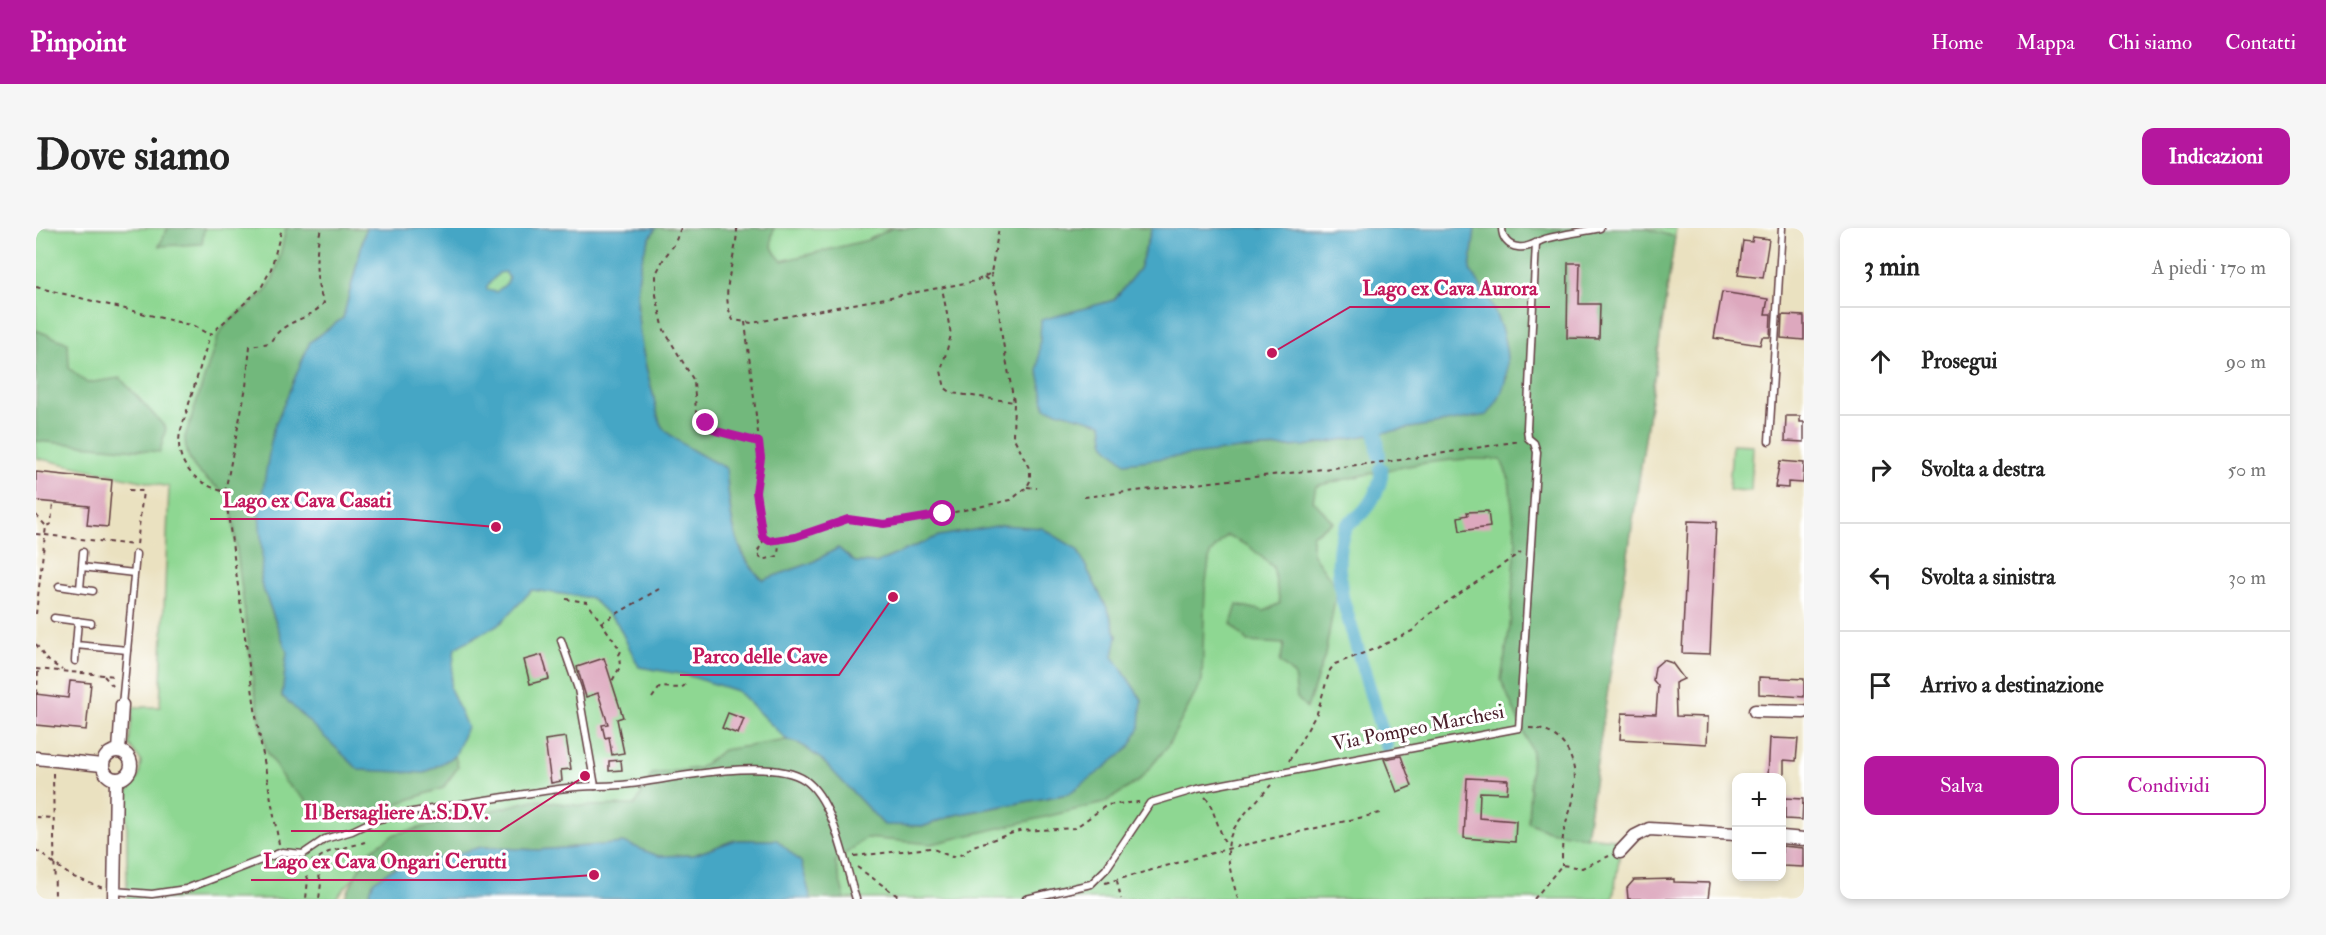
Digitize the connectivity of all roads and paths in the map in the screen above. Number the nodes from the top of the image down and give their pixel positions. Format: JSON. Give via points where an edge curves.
{"nodes":[{"id":1,"x":282,"y":228,"type":"edge"},
{"id":2,"x":321,"y":228,"type":"edge"},
{"id":3,"x":681,"y":228,"type":"edge"},
{"id":4,"x":737,"y":228,"type":"edge"},
{"id":5,"x":999,"y":228,"type":"edge"},
{"id":6,"x":1502,"y":228,"type":"edge"},
{"id":7,"x":1600,"y":228,"type":"edge"},
{"id":8,"x":1782,"y":228,"type":"edge"},
{"id":9,"x":1536,"y":243,"type":"junction"},
{"id":10,"x":991,"y":273,"type":"junction"},
{"id":11,"x":984,"y":277,"type":"junction"},
{"id":12,"x":993,"y":284,"type":"junction"},
{"id":13,"x":36,"y":287,"type":"edge"},
{"id":14,"x":942,"y":288,"type":"junction"},
{"id":15,"x":745,"y":322,"type":"junction"},
{"id":16,"x":210,"y":335,"type":"junction"},
{"id":17,"x":1014,"y":402,"type":"junction"},
{"id":18,"x":1529,"y":439,"type":"junction"},
{"id":19,"x":1769,"y":441,"type":"dead end"},
{"id":20,"x":759,"y":442,"type":"junction"},
{"id":21,"x":1027,"y":487,"type":"junction"},
{"id":22,"x":1037,"y":488,"type":"dead end"},
{"id":23,"x":129,"y":490,"type":"dead end"},
{"id":24,"x":225,"y":492,"type":"junction"},
{"id":25,"x":1084,"y":497,"type":"dead end"},
{"id":26,"x":54,"y":503,"type":"dead end"},
{"id":27,"x":36,"y":515,"type":"edge"},
{"id":28,"x":46,"y":526,"type":"junction"},
{"id":29,"x":36,"y":534,"type":"edge"},
{"id":30,"x":45,"y":535,"type":"junction"},
{"id":31,"x":763,"y":537,"type":"junction"},
{"id":32,"x":778,"y":541,"type":"junction"},
{"id":33,"x":137,"y":545,"type":"junction"},
{"id":34,"x":1531,"y":546,"type":"junction"},
{"id":35,"x":83,"y":552,"type":"dead end"},
{"id":36,"x":136,"y":554,"type":"joint"},
{"id":37,"x":82,"y":567,"type":"junction"},
{"id":38,"x":134,"y":573,"type":"junction"},
{"id":39,"x":58,"y":586,"type":"dead end"},
{"id":40,"x":80,"y":589,"type":"junction"},
{"id":41,"x":659,"y":589,"type":"dead end"},
{"id":42,"x":93,"y":591,"type":"dead end"},
{"id":43,"x":566,"y":599,"type":"dead end"},
{"id":44,"x":37,"y":602,"type":"edge"},
{"id":45,"x":36,"y":614,"type":"edge"},
{"id":46,"x":54,"y":618,"type":"dead end"},
{"id":47,"x":78,"y":621,"type":"junction"},
{"id":48,"x":91,"y":623,"type":"dead end"},
{"id":49,"x":601,"y":623,"type":"junction"},
{"id":50,"x":561,"y":640,"type":"dead end"},
{"id":51,"x":36,"y":644,"type":"edge"},
{"id":52,"x":76,"y":645,"type":"junction"},
{"id":53,"x":127,"y":650,"type":"junction"},
{"id":54,"x":75,"y":661,"type":"dead end"},
{"id":55,"x":37,"y":670,"type":"edge"},
{"id":56,"x":64,"y":672,"type":"junction"},
{"id":57,"x":104,"y":675,"type":"junction"},
{"id":58,"x":125,"y":677,"type":"junction"},
{"id":59,"x":37,"y":680,"type":"edge"},
{"id":60,"x":612,"y":681,"type":"dead end"},
{"id":61,"x":685,"y":685,"type":"dead end"},
{"id":62,"x":37,"y":694,"type":"edge"},
{"id":63,"x":652,"y":698,"type":"dead end"},
{"id":64,"x":118,"y":700,"type":"junction"},
{"id":65,"x":1755,"y":711,"type":"dead end"},
{"id":66,"x":1804,"y":712,"type":"edge"},
{"id":67,"x":1530,"y":728,"type":"dead end"},
{"id":68,"x":119,"y":751,"type":"junction"},
{"id":69,"x":36,"y":758,"type":"edge"},
{"id":70,"x":102,"y":765,"type":"junction"},
{"id":71,"x":52,"y":771,"type":"dead end"},
{"id":72,"x":1282,"y":773,"type":"junction"},
{"id":73,"x":116,"y":779,"type":"junction"},
{"id":74,"x":595,"y":786,"type":"junction"},
{"id":75,"x":1197,"y":789,"type":"junction"},
{"id":76,"x":1150,"y":803,"type":"junction"},
{"id":77,"x":1380,"y":813,"type":"dead end"},
{"id":78,"x":36,"y":817,"type":"edge"},
{"id":79,"x":53,"y":818,"type":"junction"},
{"id":80,"x":1732,"y":834,"type":"edge"},
{"id":81,"x":1786,"y":837,"type":"edge"},
{"id":82,"x":1804,"y":839,"type":"edge"},
{"id":83,"x":365,"y":842,"type":"dead end"},
{"id":84,"x":1227,"y":849,"type":"junction"},
{"id":85,"x":36,"y":850,"type":"edge"},
{"id":86,"x":282,"y":852,"type":"junction"},
{"id":87,"x":1620,"y":852,"type":"joint"},
{"id":88,"x":303,"y":854,"type":"junction"},
{"id":89,"x":843,"y":858,"type":"junction"},
{"id":90,"x":316,"y":863,"type":"junction"},
{"id":91,"x":54,"y":865,"type":"junction"},
{"id":92,"x":1562,"y":865,"type":"junction"},
{"id":93,"x":1117,"y":881,"type":"junction"},
{"id":94,"x":1090,"y":884,"type":"junction"},
{"id":95,"x":114,"y":895,"type":"edge"},
{"id":96,"x":55,"y":899,"type":"edge"},
{"id":97,"x":306,"y":899,"type":"edge"},
{"id":98,"x":319,"y":899,"type":"edge"},
{"id":99,"x":856,"y":899,"type":"edge"},
{"id":100,"x":902,"y":899,"type":"edge"},
{"id":101,"x":1026,"y":899,"type":"edge"},
{"id":102,"x":1121,"y":899,"type":"edge"},
{"id":103,"x":1238,"y":899,"type":"edge"},
{"id":104,"x":1534,"y":899,"type":"edge"}],
"edges":[{"from":1,"to":16,"type":"path","via":[[271,269],[261,288]]},
{"from":2,"to":24,"type":"path","via":[[316,258],[324,303],[306,316],[288,322],[275,332],[270,343],[250,346]]},
{"from":3,"to":20,"type":"path","via":[[656,274],[664,330],[694,381],[696,412],[716,431]]},
{"from":4,"to":15,"type":"path","via":[[727,304],[734,320]]},
{"from":5,"to":10,"type":"path"},
{"from":6,"to":9,"type":"lane","via":[[1502,235],[1515,247]]},
{"from":7,"to":9,"type":"lane"},
{"from":8,"to":19,"type":"lane"},
{"from":9,"to":18,"type":"lane","name":"Via Pompeo Marchesi"},
{"from":10,"to":11,"type":"path"},
{"from":10,"to":12,"type":"path"},
{"from":11,"to":12,"type":"path"},
{"from":11,"to":14,"type":"path"},
{"from":12,"to":17,"type":"path"},
{"from":13,"to":16,"type":"path","via":[[194,326]]},
{"from":14,"to":15,"type":"path"},
{"from":14,"to":17,"type":"path","via":[[951,334],[941,371],[945,388],[952,393]]},
{"from":15,"to":20,"type":"path"},
{"from":16,"to":24,"type":"path","via":[[178,448],[192,476]]},
{"from":17,"to":21,"type":"path","via":[[1013,436],[1030,470]]},
{"from":18,"to":25,"type":"path","via":[[1400,460]]},
{"from":18,"to":34,"type":"lane","name":"Via Pompeo Marchesi","via":[[1537,452]]},
{"from":20,"to":31,"type":"path","via":[[756,492]]},
{"from":21,"to":22,"type":"path"},
{"from":21,"to":32,"type":"path","via":[[1000,504],[884,524],[848,519]]},
{"from":23,"to":33,"type":"path","via":[[143,491]]},
{"from":24,"to":86,"type":"path","via":[[256,716],[275,832]]},
{"from":26,"to":28,"type":"path","via":[[51,524]]},
{"from":27,"to":28,"type":"path"},
{"from":28,"to":30,"type":"path"},
{"from":29,"to":30,"type":"path"},
{"from":30,"to":33,"type":"path"},
{"from":30,"to":44,"type":"path"},
{"from":31,"to":32,"type":"path"},
{"from":31,"to":32,"type":"path","via":[[764,543],[757,553],[762,560],[778,556]]},
{"from":33,"to":36,"type":"path"},
{"from":34,"to":72,"type":"path","via":[[1428,615],[1412,631],[1335,664],[1317,713]]},
{"from":34,"to":72,"type":"lane","name":"Via Pompeo Marchesi","via":[[1519,728]]},
{"from":35,"to":37,"type":"lane"},
{"from":36,"to":38,"type":"lane"},
{"from":37,"to":38,"type":"lane"},
{"from":37,"to":40,"type":"lane"},
{"from":38,"to":53,"type":"lane"},
{"from":39,"to":40,"type":"lane"},
{"from":40,"to":42,"type":"lane"},
{"from":41,"to":49,"type":"path"},
{"from":43,"to":49,"type":"path","via":[[588,602]]},
{"from":44,"to":45,"type":"path"},
{"from":46,"to":47,"type":"lane"},
{"from":47,"to":48,"type":"lane"},
{"from":47,"to":52,"type":"lane"},
{"from":49,"to":60,"type":"path","via":[[621,651],[621,667]]},
{"from":50,"to":74,"type":"lane","via":[[578,689]]},
{"from":51,"to":56,"type":"path","via":[[46,659]]},
{"from":52,"to":53,"type":"lane"},
{"from":52,"to":54,"type":"lane"},
{"from":53,"to":58,"type":"lane"},
{"from":55,"to":56,"type":"path"},
{"from":55,"to":59,"type":"path"},
{"from":56,"to":57,"type":"path"},
{"from":57,"to":58,"type":"path"},
{"from":57,"to":64,"type":"path"},
{"from":58,"to":64,"type":"lane"},
{"from":59,"to":62,"type":"path"},
{"from":61,"to":63,"type":"path","via":[[660,687]]},
{"from":64,"to":68,"type":"street"},
{"from":65,"to":66,"type":"street"},
{"from":67,"to":92,"type":"path","via":[[1554,735],[1565,744],[1573,760],[1574,795],[1563,836]]},
{"from":68,"to":70,"type":"street","via":[[106,756]]},
{"from":68,"to":73,"type":"street","via":[[126,755],[131,767],[127,775]]},
{"from":69,"to":70,"type":"street"},
{"from":70,"to":73,"type":"street","via":[[106,775]]},
{"from":71,"to":79,"type":"path"},
{"from":72,"to":75,"type":"lane","name":"Via Pompeo Marchesi"},
{"from":72,"to":84,"type":"path","via":[[1238,822],[1228,836]]},
{"from":73,"to":95,"type":"street"},
{"from":74,"to":88,"type":"lane","via":[[375,820],[318,842]]},
{"from":74,"to":89,"type":"lane","via":[[749,769],[791,773],[806,781],[822,799]]},
{"from":75,"to":76,"type":"lane","name":"Via Pompeo Marchesi"},
{"from":75,"to":84,"type":"path","via":[[1209,801]]},
{"from":76,"to":89,"type":"path","via":[[1129,801],[1107,806],[1076,828],[1019,831],[952,857],[931,848]]},
{"from":76,"to":94,"type":"lane","via":[[1106,869]]},
{"from":77,"to":84,"type":"path"},
{"from":78,"to":79,"type":"path"},
{"from":79,"to":91,"type":"path"},
{"from":80,"to":87,"type":"street","via":[[1649,829],[1635,836]]},
{"from":81,"to":82,"type":"street"},
{"from":83,"to":90,"type":"path","via":[[329,852]]},
{"from":84,"to":93,"type":"path"},
{"from":84,"to":103,"type":"path"},
{"from":85,"to":91,"type":"path"},
{"from":86,"to":88,"type":"lane"},
{"from":86,"to":95,"type":"lane","via":[[186,889]]},
{"from":87,"to":92,"type":"path","via":[[1582,868]]},
{"from":88,"to":90,"type":"path"},
{"from":89,"to":99,"type":"lane"},
{"from":89,"to":100,"type":"path"},
{"from":90,"to":97,"type":"path","via":[[304,867],[308,879]]},
{"from":90,"to":98,"type":"path","via":[[321,883]]},
{"from":91,"to":95,"type":"path"},
{"from":91,"to":96,"type":"path"},
{"from":92,"to":104,"type":"path"},
{"from":93,"to":94,"type":"path"},
{"from":93,"to":102,"type":"path"},
{"from":94,"to":101,"type":"lane"}]}
